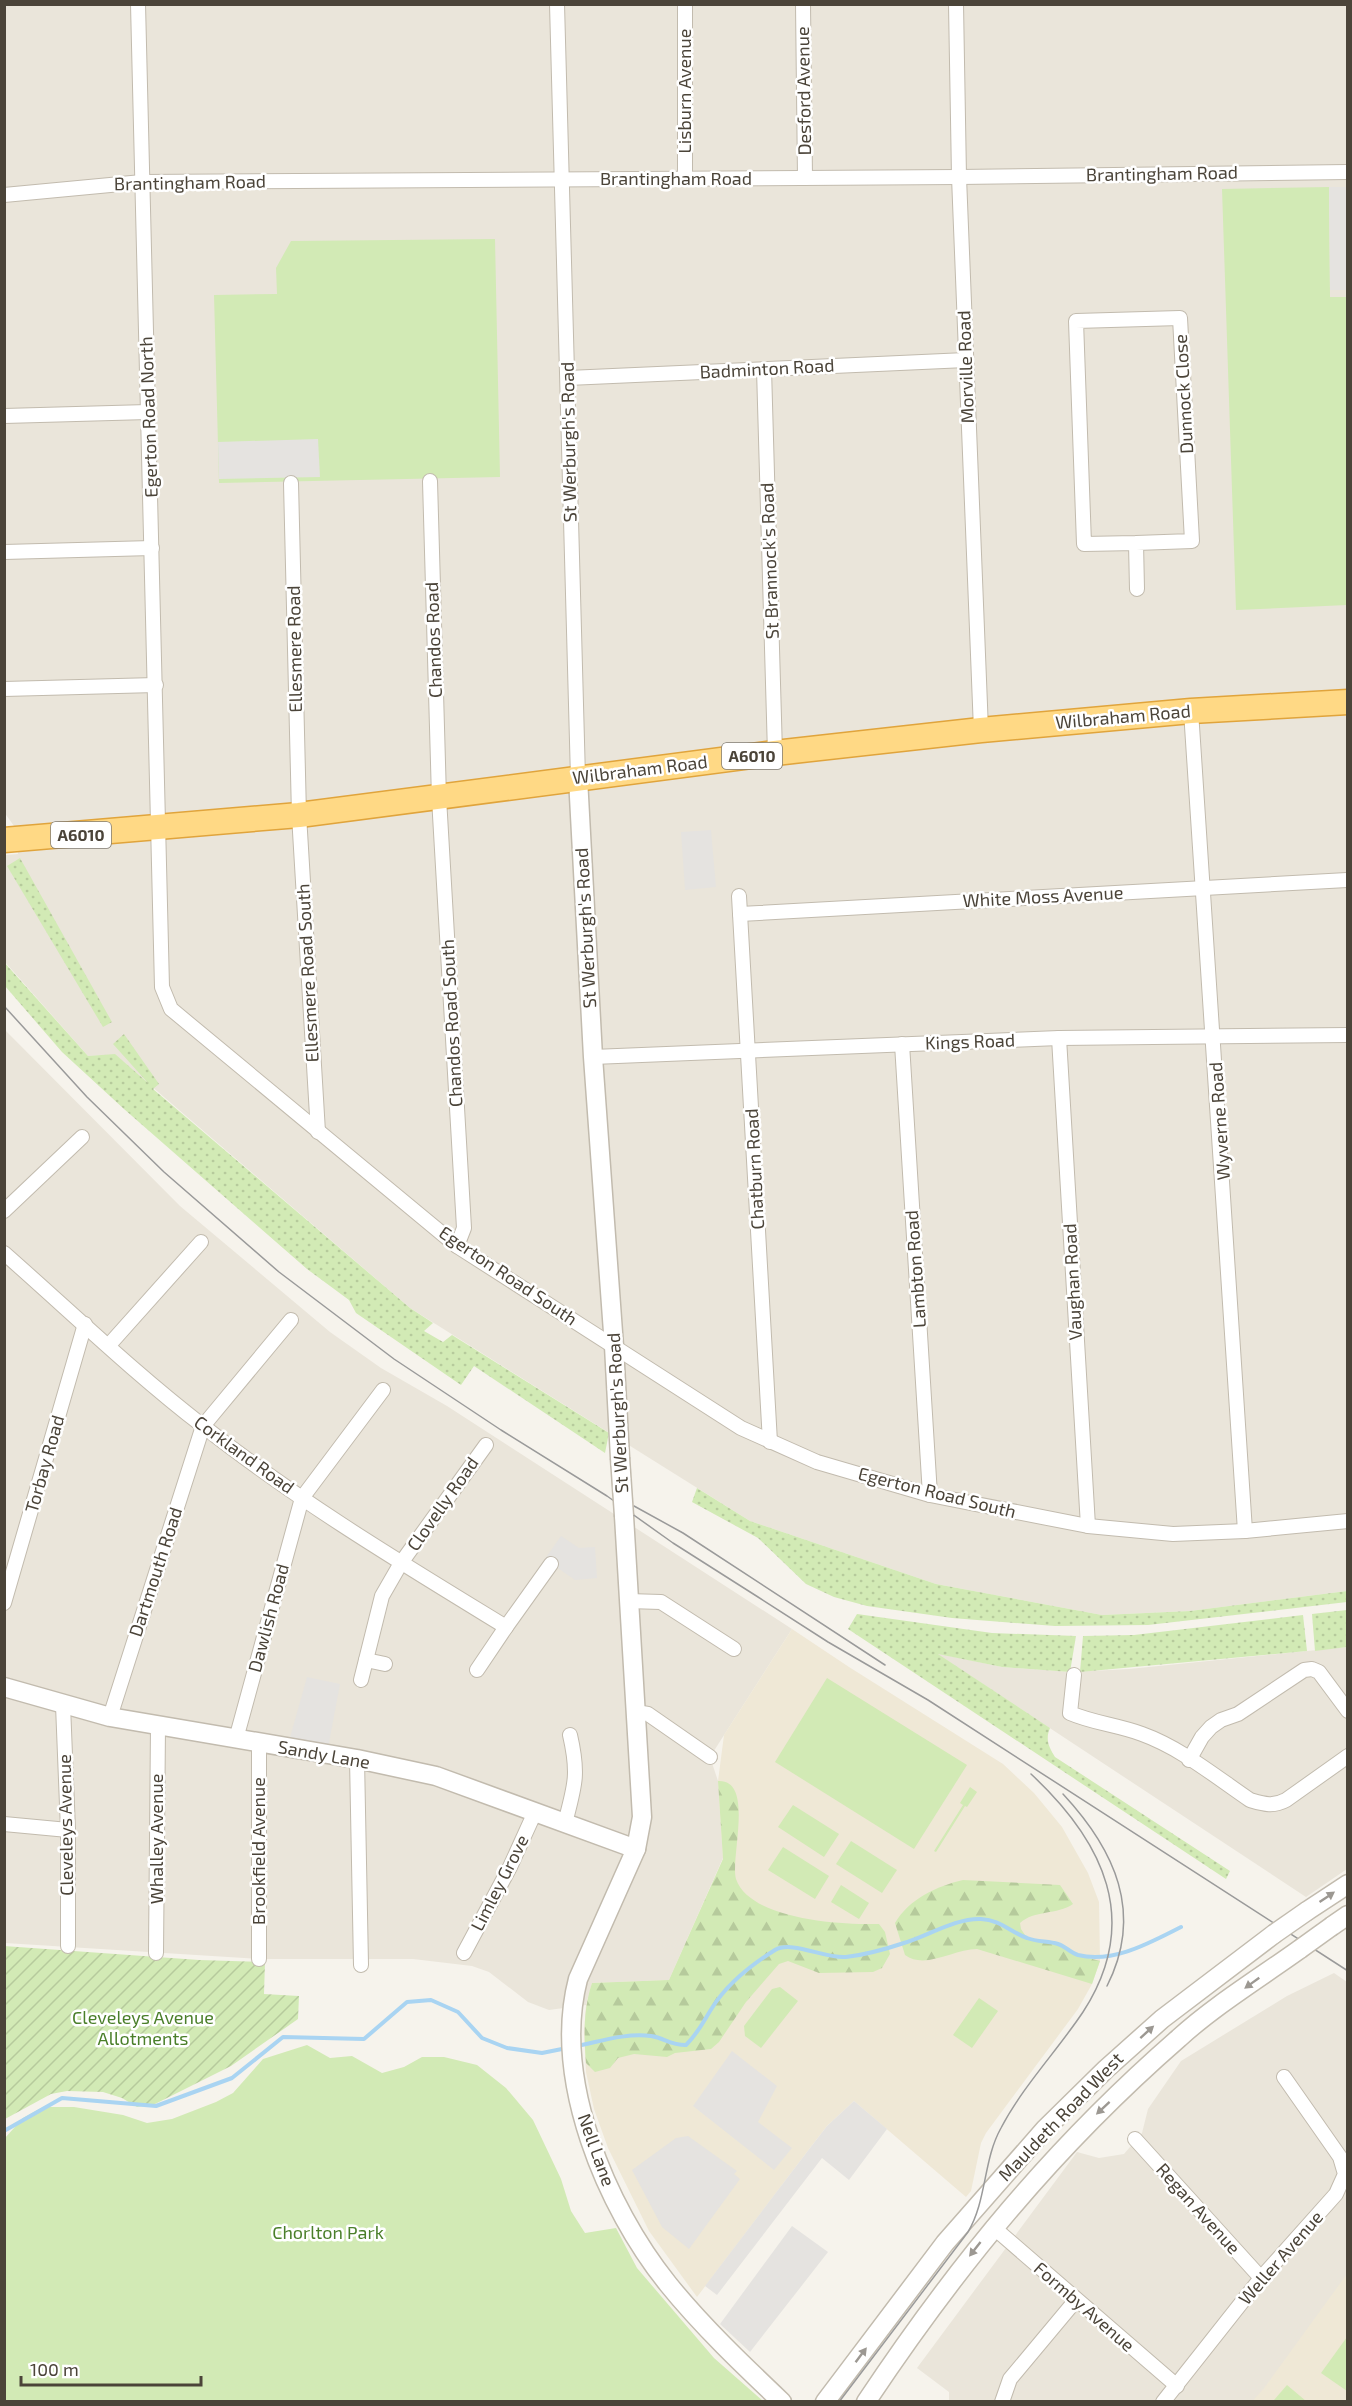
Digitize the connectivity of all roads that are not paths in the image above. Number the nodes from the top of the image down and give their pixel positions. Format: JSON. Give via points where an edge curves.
{"nodes":[{"id":1,"x":138,"y":4,"type":"edge"},
{"id":2,"x":557,"y":4,"type":"edge"},
{"id":3,"x":685,"y":4,"type":"edge"},
{"id":4,"x":803,"y":4,"type":"edge"},
{"id":5,"x":956,"y":4,"type":"edge"},
{"id":6,"x":1347,"y":172,"type":"edge"},
{"id":7,"x":959,"y":177,"type":"junction"},
{"id":8,"x":685,"y":178,"type":"junction"},
{"id":9,"x":805,"y":178,"type":"junction"},
{"id":10,"x":563,"y":179,"type":"junction"},
{"id":11,"x":142,"y":182,"type":"junction"},
{"id":12,"x":4,"y":195,"type":"edge"},
{"id":13,"x":966,"y":360,"type":"junction"},
{"id":14,"x":764,"y":369,"type":"junction"},
{"id":15,"x":568,"y":378,"type":"junction"},
{"id":16,"x":148,"y":412,"type":"junction"},
{"id":17,"x":4,"y":416,"type":"edge"},
{"id":18,"x":430,"y":481,"type":"dead end"},
{"id":19,"x":291,"y":483,"type":"dead end"},
{"id":20,"x":1136,"y":543,"type":"junction"},
{"id":21,"x":152,"y":548,"type":"junction"},
{"id":22,"x":4,"y":552,"type":"edge"},
{"id":23,"x":1137,"y":589,"type":"dead end"},
{"id":24,"x":156,"y":685,"type":"junction"},
{"id":25,"x":4,"y":689,"type":"edge"},
{"id":26,"x":1347,"y":702,"type":"edge"},
{"id":27,"x":1191,"y":711,"type":"junction"},
{"id":28,"x":981,"y":730,"type":"junction"},
{"id":29,"x":775,"y":753,"type":"junction"},
{"id":30,"x":578,"y":778,"type":"junction"},
{"id":31,"x":439,"y":798,"type":"junction"},
{"id":32,"x":299,"y":815,"type":"junction"},
{"id":33,"x":158,"y":828,"type":"junction"},
{"id":34,"x":4,"y":840,"type":"edge"},
{"id":35,"x":1347,"y":880,"type":"edge"},
{"id":36,"x":1204,"y":888,"type":"junction"},
{"id":37,"x":739,"y":896,"type":"dead end"},
{"id":38,"x":740,"y":914,"type":"junction"},
{"id":39,"x":1347,"y":1035,"type":"edge"},
{"id":40,"x":1214,"y":1036,"type":"junction"},
{"id":41,"x":1059,"y":1038,"type":"junction"},
{"id":42,"x":902,"y":1044,"type":"junction"},
{"id":43,"x":748,"y":1050,"type":"junction"},
{"id":44,"x":593,"y":1057,"type":"junction"},
{"id":45,"x":318,"y":1132,"type":"junction"},
{"id":46,"x":82,"y":1137,"type":"dead end"},
{"id":47,"x":4,"y":1211,"type":"edge"},
{"id":48,"x":201,"y":1242,"type":"dead end"},
{"id":49,"x":457,"y":1246,"type":"junction"},
{"id":50,"x":4,"y":1253,"type":"edge"},
{"id":51,"x":291,"y":1320,"type":"dead end"},
{"id":52,"x":85,"y":1324,"type":"junction"},
{"id":53,"x":109,"y":1345,"type":"junction"},
{"id":54,"x":614,"y":1346,"type":"junction"},
{"id":55,"x":383,"y":1390,"type":"dead end"},
{"id":56,"x":203,"y":1426,"type":"junction"},
{"id":57,"x":770,"y":1442,"type":"junction"},
{"id":58,"x":486,"y":1445,"type":"dead end"},
{"id":59,"x":930,"y":1495,"type":"junction"},
{"id":60,"x":302,"y":1497,"type":"junction"},
{"id":61,"x":1347,"y":1521,"type":"edge"},
{"id":62,"x":1088,"y":1526,"type":"junction"},
{"id":63,"x":1245,"y":1531,"type":"junction"},
{"id":64,"x":401,"y":1563,"type":"junction"},
{"id":65,"x":551,"y":1564,"type":"dead end"},
{"id":66,"x":628,"y":1601,"type":"junction"},
{"id":67,"x":4,"y":1603,"type":"edge"},
{"id":68,"x":506,"y":1627,"type":"junction"},
{"id":69,"x":734,"y":1649,"type":"dead end"},
{"id":70,"x":366,"y":1660,"type":"junction"},
{"id":71,"x":385,"y":1664,"type":"dead end"},
{"id":72,"x":477,"y":1670,"type":"dead end"},
{"id":73,"x":1074,"y":1676,"type":"dead end"},
{"id":74,"x":361,"y":1680,"type":"dead end"},
{"id":75,"x":4,"y":1687,"type":"edge"},
{"id":76,"x":63,"y":1705,"type":"junction"},
{"id":77,"x":1347,"y":1711,"type":"edge"},
{"id":78,"x":636,"y":1712,"type":"junction"},
{"id":79,"x":110,"y":1717,"type":"junction"},
{"id":80,"x":158,"y":1726,"type":"junction"},
{"id":81,"x":570,"y":1735,"type":"dead end"},
{"id":82,"x":236,"y":1739,"type":"junction"},
{"id":83,"x":260,"y":1744,"type":"junction"},
{"id":84,"x":1347,"y":1756,"type":"edge"},
{"id":85,"x":710,"y":1757,"type":"dead end"},
{"id":86,"x":357,"y":1760,"type":"junction"},
{"id":87,"x":1189,"y":1760,"type":"junction"},
{"id":88,"x":534,"y":1812,"type":"junction"},
{"id":89,"x":565,"y":1823,"type":"junction"},
{"id":90,"x":4,"y":1824,"type":"edge"},
{"id":91,"x":68,"y":1830,"type":"junction"},
{"id":92,"x":636,"y":1849,"type":"junction"},
{"id":93,"x":1347,"y":1884,"type":"edge"},
{"id":94,"x":1347,"y":1915,"type":"edge"},
{"id":95,"x":69,"y":1946,"type":"dead end"},
{"id":96,"x":156,"y":1953,"type":"dead end"},
{"id":97,"x":464,"y":1953,"type":"dead end"},
{"id":98,"x":259,"y":1959,"type":"dead end"},
{"id":99,"x":361,"y":1965,"type":"dead end"},
{"id":100,"x":1284,"y":2077,"type":"dead end"},
{"id":101,"x":1135,"y":2139,"type":"dead end"},
{"id":102,"x":993,"y":2227,"type":"junction"},
{"id":103,"x":1261,"y":2278,"type":"junction"},
{"id":104,"x":1076,"y":2300,"type":"junction"},
{"id":105,"x":1177,"y":2386,"type":"junction"},
{"id":106,"x":782,"y":2402,"type":"edge"},
{"id":107,"x":825,"y":2402,"type":"edge"},
{"id":108,"x":866,"y":2402,"type":"edge"},
{"id":109,"x":1002,"y":2402,"type":"edge"},
{"id":110,"x":1163,"y":2402,"type":"edge"}],
"edges":[{"from":1,"to":11,"type":"street","name":"Egerton Road North"},
{"from":2,"to":10,"type":"street","name":"St Werburgh's Road"},
{"from":3,"to":8,"type":"street","name":"Lisburn Avenue"},
{"from":4,"to":9,"type":"street","name":"Desford Avenue"},
{"from":5,"to":7,"type":"street","name":"Morville Road"},
{"from":6,"to":7,"type":"street","name":"Brantingham Road"},
{"from":7,"to":9,"type":"street","name":"Brantingham Road"},
{"from":7,"to":13,"type":"street","name":"Morville Road"},
{"from":8,"to":9,"type":"street","name":"Brantingham Road"},
{"from":8,"to":10,"type":"street","name":"Brantingham Road"},
{"from":10,"to":11,"type":"street","name":"Brantingham Road"},
{"from":10,"to":15,"type":"street","name":"St Werburgh's Road"},
{"from":11,"to":12,"type":"street","name":"Brantingham Road"},
{"from":11,"to":16,"type":"street","name":"Egerton Road North"},
{"from":13,"to":14,"type":"street","name":"Badminton Road"},
{"from":13,"to":28,"type":"street","name":"Morville Road"},
{"from":14,"to":15,"type":"street","name":"Badminton Road"},
{"from":14,"to":29,"type":"street","name":"St Brannock's Road"},
{"from":15,"to":30,"type":"street","name":"St Werburgh's Road"},
{"from":16,"to":17,"type":"street"},
{"from":16,"to":21,"type":"street","name":"Egerton Road North"},
{"from":18,"to":31,"type":"street","name":"Chandos Road"},
{"from":19,"to":32,"type":"street","name":"Ellesmere Road"},
{"from":20,"to":20,"type":"street","name":"Dunnock Close","via":[[1084,544],[1076,321],[1180,318],[1192,541]]},
{"from":20,"to":23,"type":"street"},
{"from":21,"to":22,"type":"street"},
{"from":21,"to":24,"type":"street","name":"Egerton Road North"},
{"from":24,"to":25,"type":"street"},
{"from":24,"to":33,"type":"street","name":"Egerton Road North"},
{"from":26,"to":27,"type":"highway","name":"Wilbraham Road","number":"A6010"},
{"from":27,"to":28,"type":"highway","name":"Wilbraham Road","number":"A6010"},
{"from":27,"to":36,"type":"street","name":"Wyverne Road"},
{"from":28,"to":29,"type":"highway","name":"Wilbraham Road","number":"A6010"},
{"from":29,"to":30,"type":"highway","name":"Wilbraham Road","number":"A6010"},
{"from":30,"to":31,"type":"highway","name":"Wilbraham Road","number":"A6010"},
{"from":30,"to":44,"type":"street","name":"St Werburgh's Road"},
{"from":31,"to":32,"type":"highway","name":"Wilbraham Road","number":"A6010"},
{"from":31,"to":49,"type":"street","name":"Chandos Road South","via":[[464,1228]]},
{"from":32,"to":33,"type":"highway","name":"Wilbraham Road","number":"A6010"},
{"from":32,"to":45,"type":"street","name":"Ellesmere Road South"},
{"from":33,"to":34,"type":"highway","name":"Wilbraham Road","number":"A6010"},
{"from":33,"to":45,"type":"street","name":"Egerton Road South","via":[[162,987],[171,1009]]},
{"from":35,"to":36,"type":"street","name":"White Moss Avenue"},
{"from":36,"to":38,"type":"street","name":"White Moss Avenue"},
{"from":36,"to":40,"type":"street","name":"Wyverne Road"},
{"from":37,"to":38,"type":"street","name":"Chatburn Road"},
{"from":38,"to":43,"type":"street","name":"Chatburn Road"},
{"from":39,"to":40,"type":"street","name":"Kings Road"},
{"from":40,"to":41,"type":"street","name":"Kings Road"},
{"from":40,"to":63,"type":"street","name":"Wyverne Road"},
{"from":41,"to":42,"type":"street","name":"Kings Road"},
{"from":41,"to":62,"type":"street","name":"Vaughan Road"},
{"from":42,"to":43,"type":"street","name":"Kings Road"},
{"from":42,"to":59,"type":"street","name":"Lambton Road"},
{"from":43,"to":44,"type":"street","name":"Kings Road"},
{"from":43,"to":57,"type":"street","name":"Chatburn Road"},
{"from":44,"to":54,"type":"street","name":"St Werburgh's Road"},
{"from":45,"to":49,"type":"street","name":"Egerton Road South"},
{"from":46,"to":47,"type":"street"},
{"from":48,"to":53,"type":"street"},
{"from":49,"to":54,"type":"street","name":"Egerton Road South"},
{"from":50,"to":52,"type":"street","name":"Corkland Road"},
{"from":51,"to":56,"type":"street"},
{"from":52,"to":53,"type":"street","name":"Corkland Road"},
{"from":52,"to":67,"type":"street","name":"Torbay Road"},
{"from":53,"to":56,"type":"street","name":"Corkland Road"},
{"from":54,"to":57,"type":"street","name":"Egerton Road South","via":[[741,1428]]},
{"from":54,"to":66,"type":"street","name":"St Werburgh's Road","bridge":true},
{"from":55,"to":60,"type":"street"},
{"from":56,"to":60,"type":"street","name":"Corkland Road"},
{"from":56,"to":79,"type":"street","name":"Dartmouth Road"},
{"from":57,"to":59,"type":"street","name":"Egerton Road South","via":[[818,1462]]},
{"from":58,"to":64,"type":"street","name":"Clovelly Road"},
{"from":59,"to":62,"type":"street","name":"Egerton Road South"},
{"from":60,"to":64,"type":"street","name":"Corkland Road"},
{"from":60,"to":82,"type":"street","name":"Dawlish Road"},
{"from":61,"to":63,"type":"street","name":"Egerton Road South"},
{"from":62,"to":63,"type":"street","name":"Egerton Road South","via":[[1173,1534]]},
{"from":64,"to":68,"type":"street","name":"Corkland Road"},
{"from":64,"to":70,"type":"street","name":"Clovelly Road","via":[[382,1596]]},
{"from":65,"to":68,"type":"street"},
{"from":66,"to":69,"type":"street","via":[[661,1602]]},
{"from":66,"to":78,"type":"street","name":"St Werburgh's Road"},
{"from":68,"to":72,"type":"street"},
{"from":70,"to":71,"type":"street"},
{"from":70,"to":74,"type":"street","name":"Clovelly Road"},
{"from":73,"to":87,"type":"street","via":[[1070,1713],[1141,1733]]},
{"from":75,"to":76,"type":"street","name":"Sandy Lane"},
{"from":76,"to":79,"type":"street","name":"Sandy Lane"},
{"from":76,"to":91,"type":"street","name":"Cleveleys Avenue"},
{"from":77,"to":87,"type":"street","via":[[1319,1672],[1304,1670],[1238,1714],[1211,1727]]},
{"from":78,"to":85,"type":"street","via":[[648,1714]]},
{"from":78,"to":92,"type":"street","name":"St Werburgh's Road","via":[[642,1817]]},
{"from":79,"to":80,"type":"street","name":"Sandy Lane"},
{"from":80,"to":82,"type":"street","name":"Sandy Lane"},
{"from":80,"to":96,"type":"street","name":"Whalley Avenue"},
{"from":81,"to":89,"type":"street","via":[[577,1780]]},
{"from":82,"to":83,"type":"street","name":"Sandy Lane"},
{"from":83,"to":86,"type":"street","name":"Sandy Lane"},
{"from":83,"to":98,"type":"street","name":"Brookfield Avenue"},
{"from":84,"to":87,"type":"street","via":[[1276,1805],[1250,1800]]},
{"from":86,"to":88,"type":"street","name":"Sandy Lane","via":[[436,1776]]},
{"from":86,"to":99,"type":"street"},
{"from":88,"to":89,"type":"street","name":"Sandy Lane"},
{"from":88,"to":97,"type":"street","name":"Limley Grove"},
{"from":89,"to":92,"type":"street","name":"Sandy Lane"},
{"from":90,"to":91,"type":"street"},
{"from":91,"to":95,"type":"street","name":"Cleveleys Avenue"},
{"from":92,"to":106,"type":"street","name":"Nell Lane","via":[[578,1979],[572,2022],[578,2098],[603,2174],[629,2227],[668,2284]]},
{"from":107,"to":93,"type":"street","name":"Mauldeth Road West","one_way":true,"bridge":true,"via":[[974,2207],[1052,2122],[1162,2019]]},
{"from":94,"to":102,"type":"street","name":"Mauldeth Road West","one_way":true,"bridge":true,"via":[[1181,2036],[1098,2113]]},
{"from":100,"to":103,"type":"street","name":"Weller Avenue","via":[[1340,2157],[1345,2174],[1336,2194]]},
{"from":101,"to":103,"type":"street","name":"Regan Avenue"},
{"from":102,"to":104,"type":"street","name":"Formby Avenue"},
{"from":102,"to":108,"type":"street","name":"Mauldeth Road West","one_way":true},
{"from":103,"to":105,"type":"street","name":"Weller Avenue"},
{"from":104,"to":105,"type":"street","name":"Formby Avenue"},
{"from":104,"to":109,"type":"street","via":[[1010,2379]]},
{"from":105,"to":110,"type":"street","name":"Weller Avenue"}]}
